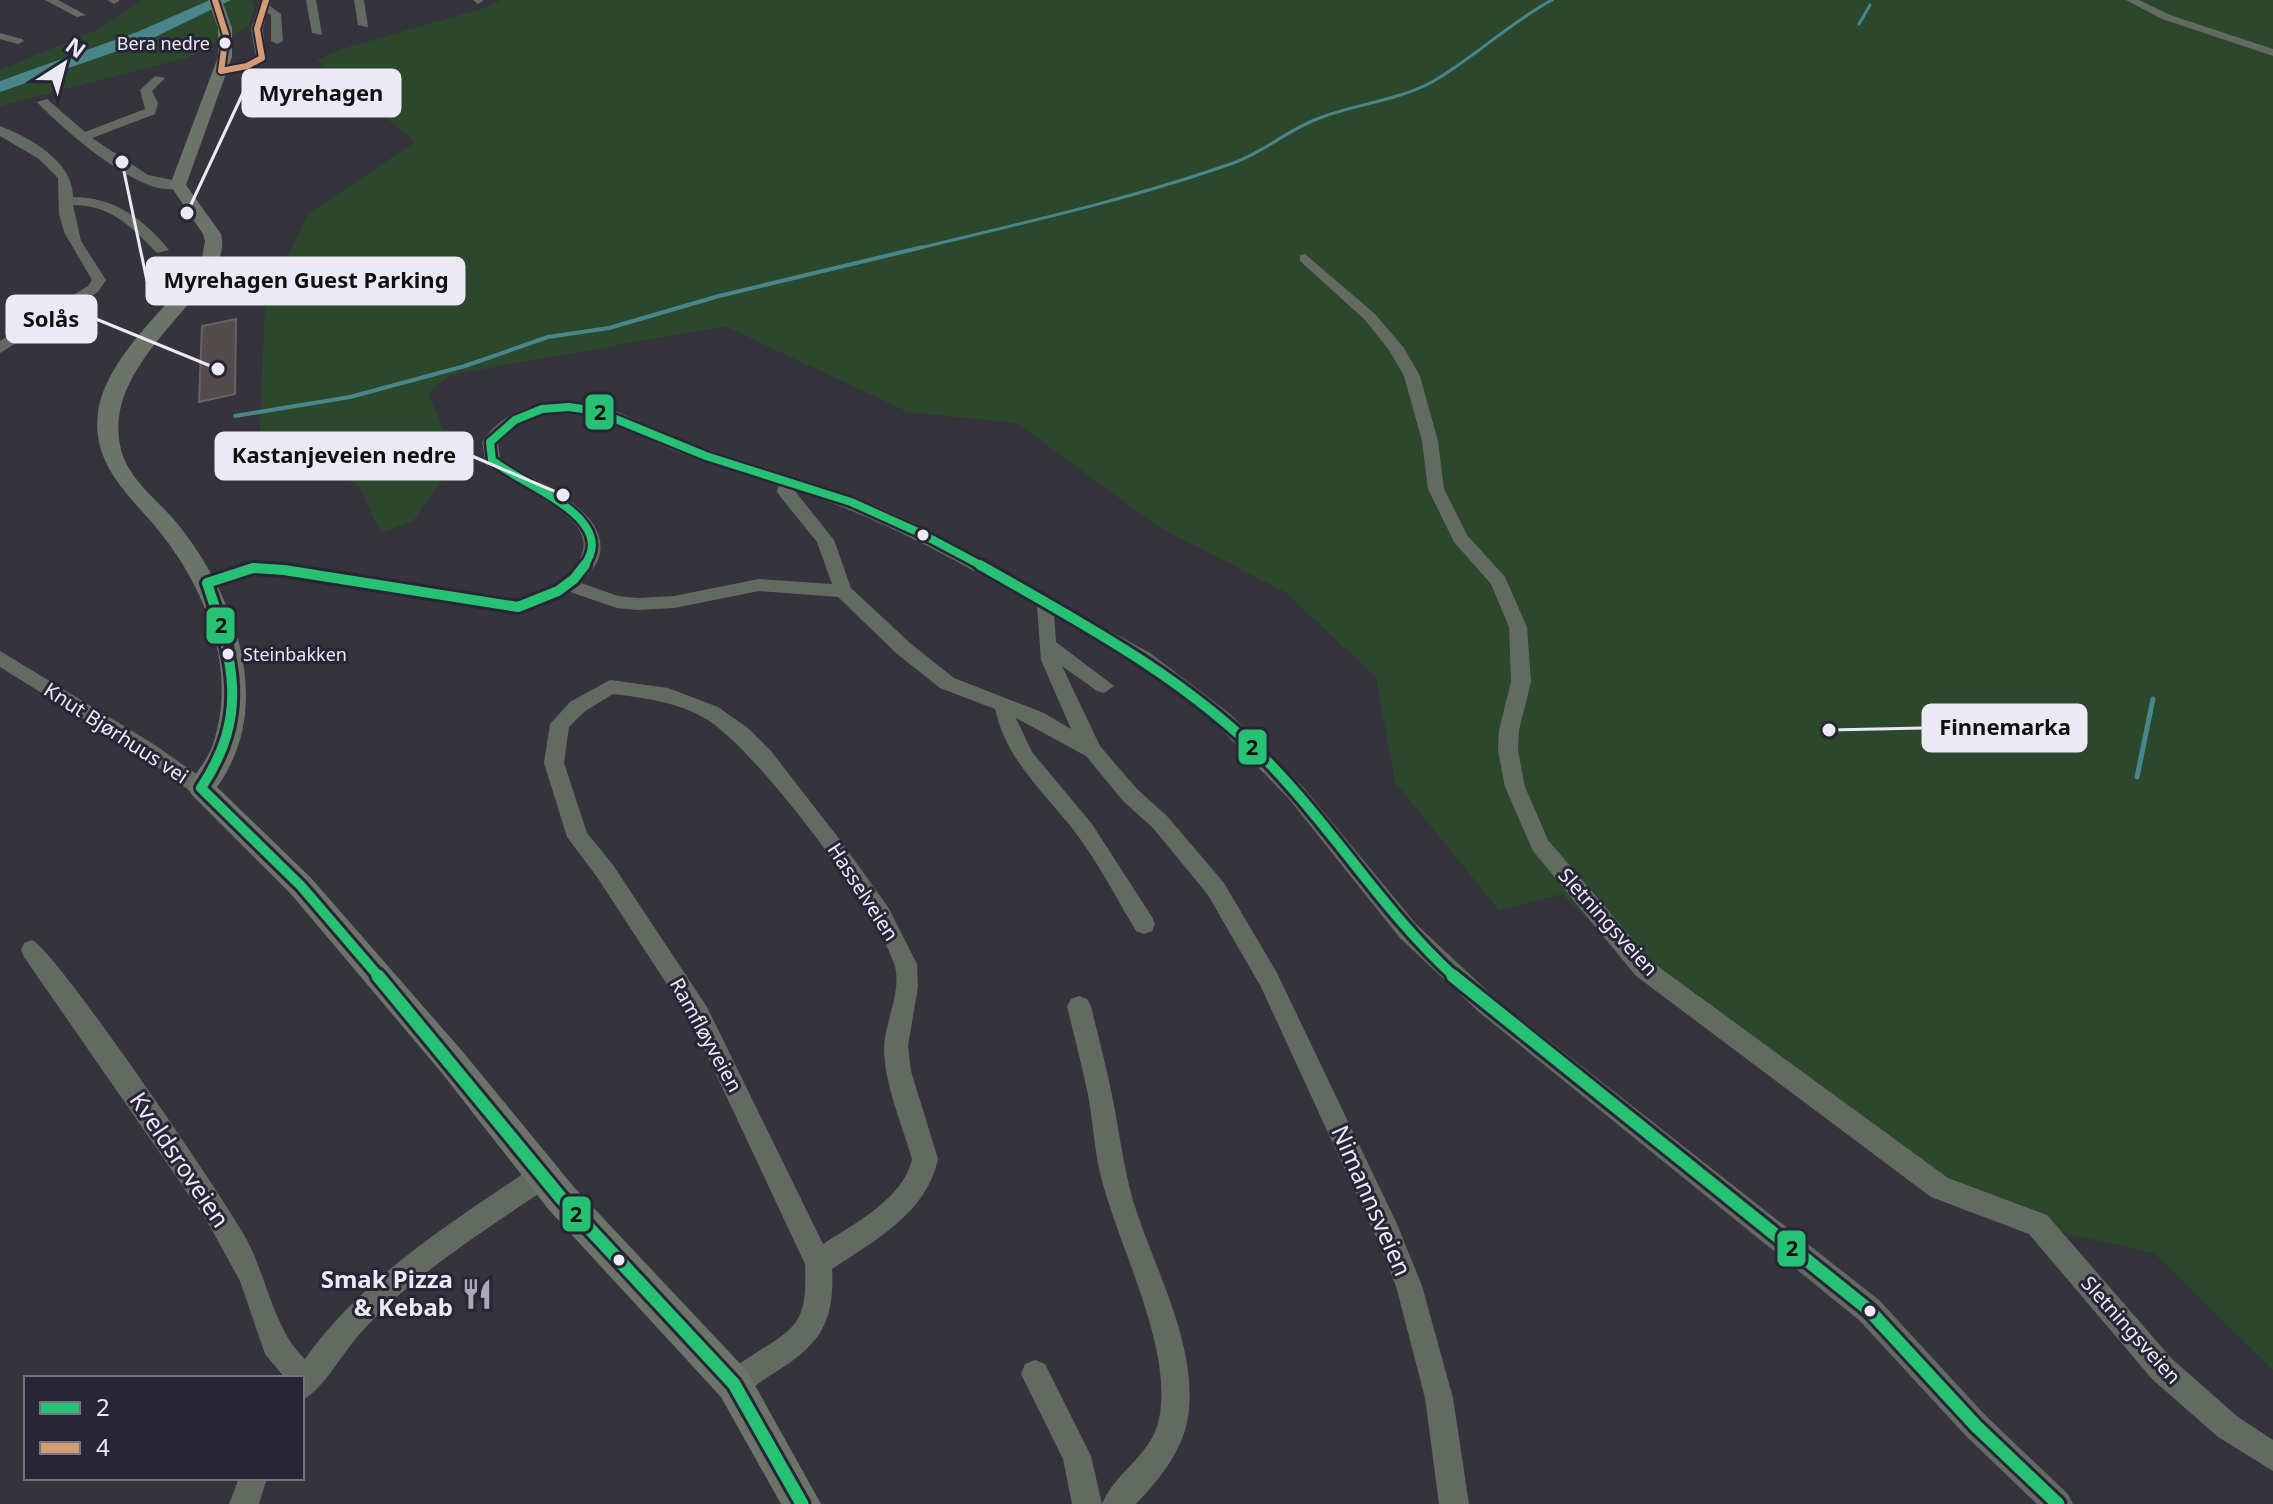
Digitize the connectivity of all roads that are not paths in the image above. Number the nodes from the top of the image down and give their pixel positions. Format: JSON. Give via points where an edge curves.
{"nodes":[{"id":1,"x":50,"y":0,"type":"edge"},
{"id":2,"x":311,"y":0,"type":"edge"},
{"id":3,"x":359,"y":0,"type":"edge"},
{"id":4,"x":2117,"y":1,"type":"edge"},
{"id":5,"x":2163,"y":1,"type":"edge"},
{"id":6,"x":216,"y":2,"type":"edge"},
{"id":7,"x":2135,"y":2,"type":"edge"},
{"id":8,"x":264,"y":5,"type":"edge"},
{"id":9,"x":2159,"y":13,"type":"junction"},
{"id":10,"x":81,"y":15,"type":"dead end"},
{"id":11,"x":364,"y":25,"type":"dead end"},
{"id":12,"x":318,"y":33,"type":"dead end"},
{"id":13,"x":0,"y":36,"type":"edge"},
{"id":14,"x":18,"y":41,"type":"dead end"},
{"id":15,"x":277,"y":41,"type":"dead end"},
{"id":16,"x":2273,"y":53,"type":"edge"},
{"id":17,"x":221,"y":71,"type":"junction"},
{"id":18,"x":159,"y":78,"type":"dead end"},
{"id":19,"x":43,"y":102,"type":"dead end"},
{"id":20,"x":0,"y":130,"type":"edge"},
{"id":21,"x":84,"y":137,"type":"junction"},
{"id":22,"x":178,"y":185,"type":"junction"},
{"id":23,"x":65,"y":201,"type":"junction"},
{"id":24,"x":162,"y":250,"type":"dead end"},
{"id":25,"x":1305,"y":258,"type":"dead end"},
{"id":26,"x":0,"y":348,"type":"edge"},
{"id":27,"x":789,"y":482,"type":"junction"},
{"id":28,"x":207,"y":583,"type":"junction"},
{"id":29,"x":568,"y":585,"type":"junction"},
{"id":30,"x":843,"y":591,"type":"junction"},
{"id":31,"x":1046,"y":603,"type":"junction"},
{"id":32,"x":1048,"y":646,"type":"junction"},
{"id":33,"x":0,"y":658,"type":"edge"},
{"id":34,"x":1104,"y":686,"type":"dead end"},
{"id":35,"x":610,"y":687,"type":"joint"},
{"id":36,"x":1003,"y":704,"type":"junction"},
{"id":37,"x":1093,"y":751,"type":"junction"},
{"id":38,"x":201,"y":788,"type":"junction"},
{"id":39,"x":1144,"y":924,"type":"dead end"},
{"id":40,"x":32,"y":950,"type":"dead end"},
{"id":41,"x":1079,"y":1006,"type":"dead end"},
{"id":42,"x":542,"y":1176,"type":"junction"},
{"id":43,"x":818,"y":1263,"type":"junction"},
{"id":44,"x":1035,"y":1374,"type":"dead end"},
{"id":45,"x":298,"y":1376,"type":"edge"},
{"id":46,"x":304,"y":1382,"type":"edge"},
{"id":47,"x":734,"y":1384,"type":"junction"},
{"id":48,"x":2273,"y":1457,"type":"edge"},
{"id":49,"x":252,"y":1480,"type":"edge"},
{"id":50,"x":244,"y":1504,"type":"edge"},
{"id":51,"x":802,"y":1504,"type":"edge"},
{"id":52,"x":1087,"y":1504,"type":"edge"},
{"id":53,"x":1116,"y":1504,"type":"edge"},
{"id":54,"x":1454,"y":1504,"type":"edge"},
{"id":55,"x":2058,"y":1504,"type":"edge"}],
"edges":[{"from":1,"to":10,"type":"street"},
{"from":2,"to":12,"type":"street"},
{"from":3,"to":11,"type":"street"},
{"from":4,"to":7,"type":"street"},
{"from":5,"to":9,"type":"street"},
{"from":6,"to":17,"type":"main road","via":[[227,43]]},
{"from":7,"to":9,"type":"street"},
{"from":8,"to":15,"type":"street","via":[[276,14]]},
{"from":8,"to":17,"type":"street","via":[[257,29],[262,58]]},
{"from":9,"to":16,"type":"street"},
{"from":13,"to":14,"type":"street"},
{"from":17,"to":22,"type":"main road"},
{"from":18,"to":21,"type":"street","via":[[146,90],[151,111]]},
{"from":19,"to":21,"type":"street"},
{"from":20,"to":23,"type":"street","via":[[58,169],[67,185]]},
{"from":21,"to":22,"type":"street","via":[[156,184]]},
{"from":22,"to":28,"type":"main road","via":[[212,235],[214,250],[128,364],[111,398],[107,428],[122,477]]},
{"from":23,"to":24,"type":"street","via":[[114,206]]},
{"from":23,"to":26,"type":"street","via":[[72,235],[98,284]]},
{"from":25,"to":48,"type":"street","name":"Sletningsveien","via":[[1396,348],[1412,376],[1430,441],[1436,489],[1460,538],[1499,581],[1518,627],[1521,682],[1508,750],[1515,787],[1540,845],[1644,969],[1940,1188],[2038,1224],[2162,1369],[2228,1427]]},
{"from":27,"to":29,"type":"street","via":[[681,447],[607,413],[580,407],[523,413],[490,442],[492,460],[580,515],[592,533],[592,555]]},
{"from":27,"to":30,"type":"street","via":[[785,491],[825,540]]},
{"from":27,"to":31,"type":"street","via":[[906,526]]},
{"from":28,"to":29,"type":"street","via":[[253,568],[284,570],[518,607]]},
{"from":28,"to":38,"type":"main road","via":[[229,654],[233,703],[224,756]]},
{"from":29,"to":30,"type":"street","via":[[638,604],[759,585]]},
{"from":30,"to":36,"type":"street","via":[[947,683]]},
{"from":31,"to":32,"type":"street","via":[[1043,625]]},
{"from":31,"to":55,"type":"street","via":[[1143,658],[1222,718],[1296,793],[1442,965],[1869,1310],[1976,1426]]},
{"from":32,"to":34,"type":"street"},
{"from":32,"to":37,"type":"street","via":[[1057,683]]},
{"from":33,"to":38,"type":"street","name":"Knut Bjørhuus vei"},
{"from":35,"to":43,"type":"street","name":"Ramfløyveien","via":[[560,724],[554,763],[578,837],[699,1014]]},
{"from":35,"to":43,"type":"street","name":"Hasselveien","via":[[661,693],[694,704],[741,733],[833,846],[906,964],[896,1046],[924,1171],[896,1207]]},
{"from":36,"to":37,"type":"street"},
{"from":36,"to":39,"type":"street","via":[[1024,761],[1084,828]]},
{"from":37,"to":54,"type":"street","name":"Nimannsveien","via":[[1216,889],[1269,980],[1409,1286],[1439,1398]]},
{"from":38,"to":42,"type":"main road","name":"Knut Bjørhuus vei","via":[[339,929]]},
{"from":40,"to":45,"type":"street","name":"Kveldsroveien","via":[[97,1035],[217,1215],[250,1273],[272,1343]]},
{"from":41,"to":53,"type":"street","via":[[1113,1173],[1168,1351],[1174,1387],[1169,1433],[1157,1457]]},
{"from":42,"to":46,"type":"street","via":[[383,1291],[348,1325]]},
{"from":42,"to":47,"type":"main road","name":"Knut Bjørhuus vei"},
{"from":43,"to":47,"type":"street","name":"Ramfløyveien","via":[[821,1287],[807,1333],[788,1352]]},
{"from":44,"to":52,"type":"street","via":[[1076,1454]]},
{"from":47,"to":51,"type":"main road","name":"Knut Bjørhuus vei"},
{"from":49,"to":50,"type":"street"}]}
